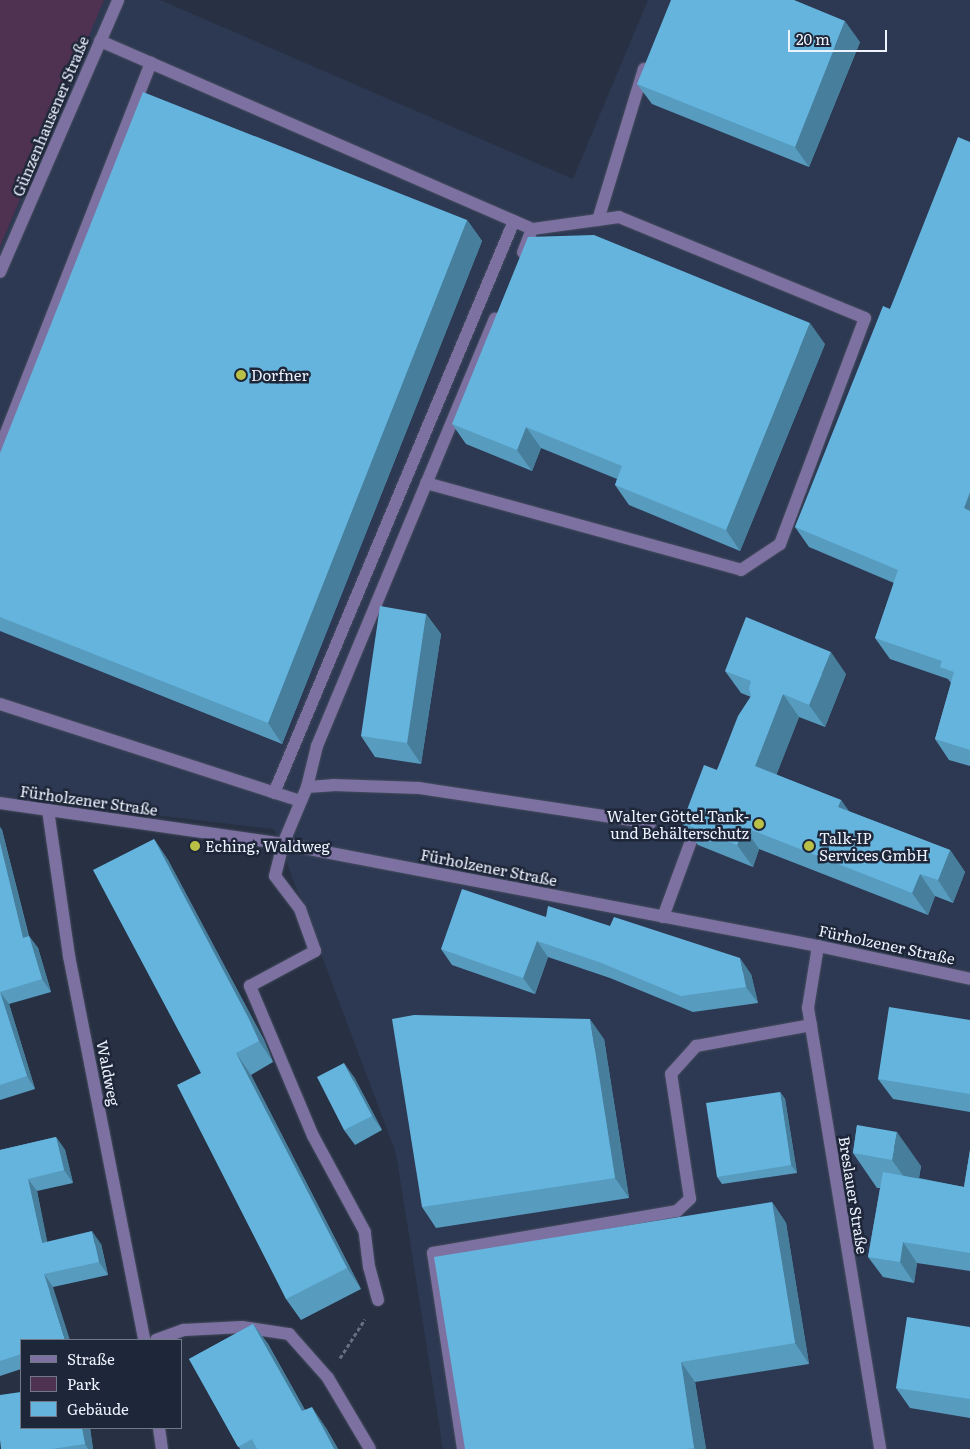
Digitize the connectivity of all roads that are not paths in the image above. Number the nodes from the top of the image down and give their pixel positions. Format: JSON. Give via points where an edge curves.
{"nodes":[{"id":1,"x":118,"y":0,"type":"edge"},
{"id":2,"x":100,"y":41,"type":"junction"},
{"id":3,"x":655,"y":56,"type":"edge"},
{"id":4,"x":151,"y":63,"type":"junction"},
{"id":5,"x":598,"y":220,"type":"junction"},
{"id":6,"x":514,"y":221,"type":"junction"},
{"id":7,"x":532,"y":229,"type":"junction"},
{"id":8,"x":517,"y":265,"type":"edge"},
{"id":9,"x":0,"y":272,"type":"edge"},
{"id":10,"x":498,"y":311,"type":"edge"},
{"id":11,"x":0,"y":448,"type":"edge"},
{"id":12,"x":426,"y":483,"type":"junction"},
{"id":13,"x":0,"y":704,"type":"edge"},
{"id":14,"x":306,"y":787,"type":"junction"},
{"id":15,"x":274,"y":793,"type":"junction"},
{"id":16,"x":301,"y":802,"type":"junction"},
{"id":17,"x":0,"y":803,"type":"edge"},
{"id":18,"x":703,"y":807,"type":"edge"},
{"id":19,"x":48,"y":810,"type":"junction"},
{"id":20,"x":650,"y":823,"type":"dead end"},
{"id":21,"x":283,"y":844,"type":"junction"},
{"id":22,"x":663,"y":917,"type":"junction"},
{"id":23,"x":818,"y":946,"type":"junction"},
{"id":24,"x":970,"y":979,"type":"edge"},
{"id":25,"x":811,"y":1025,"type":"junction"},
{"id":26,"x":378,"y":1300,"type":"road end"},
{"id":27,"x":144,"y":1339,"type":"edge"},
{"id":28,"x":159,"y":1339,"type":"edge"},
{"id":29,"x":159,"y":1429,"type":"edge"},
{"id":30,"x":162,"y":1449,"type":"edge"},
{"id":31,"x":370,"y":1449,"type":"edge"},
{"id":32,"x":463,"y":1449,"type":"edge"},
{"id":33,"x":880,"y":1449,"type":"edge"}],
"edges":[{"from":1,"to":2,"type":"street","name":"Günzenhausener Straße"},
{"from":2,"to":4,"type":"street"},
{"from":2,"to":9,"type":"street","name":"Günzenhausener Straße"},
{"from":3,"to":5,"type":"street","via":[[644,70],[633,99]]},
{"from":4,"to":6,"type":"street"},
{"from":4,"to":11,"type":"street"},
{"from":5,"to":7,"type":"street"},
{"from":5,"to":12,"type":"street","via":[[619,217],[865,318],[780,544],[741,570]]},
{"from":6,"to":7,"type":"street"},
{"from":6,"to":15,"type":"street"},
{"from":7,"to":8,"type":"street"},
{"from":10,"to":12,"type":"street"},
{"from":12,"to":14,"type":"street","via":[[317,746]]},
{"from":13,"to":15,"type":"street"},
{"from":14,"to":16,"type":"street"},
{"from":14,"to":20,"type":"street","via":[[419,788]]},
{"from":15,"to":16,"type":"street"},
{"from":16,"to":21,"type":"street"},
{"from":17,"to":19,"type":"street","name":"Fürholzener Straße"},
{"from":18,"to":22,"type":"street"},
{"from":19,"to":21,"type":"street","name":"Fürholzener Straße"},
{"from":19,"to":27,"type":"street","name":"Waldweg","via":[[69,956]]},
{"from":21,"to":22,"type":"street","name":"Fürholzener Straße"},
{"from":21,"to":26,"type":"street","via":[[275,876],[300,909],[315,951],[250,986],[313,1136],[365,1232],[369,1267]]},
{"from":22,"to":23,"type":"street","name":"Fürholzener Straße"},
{"from":23,"to":24,"type":"street","name":"Fürholzener Straße"},
{"from":23,"to":25,"type":"street","name":"Breslauer Straße","via":[[808,1008]]},
{"from":25,"to":32,"type":"street","via":[[696,1046],[671,1074],[690,1198],[677,1210],[433,1253]]},
{"from":25,"to":33,"type":"street","name":"Breslauer Straße"},
{"from":28,"to":31,"type":"street","via":[[184,1330],[242,1327],[289,1334],[328,1378]]},
{"from":29,"to":30,"type":"street"}]}
